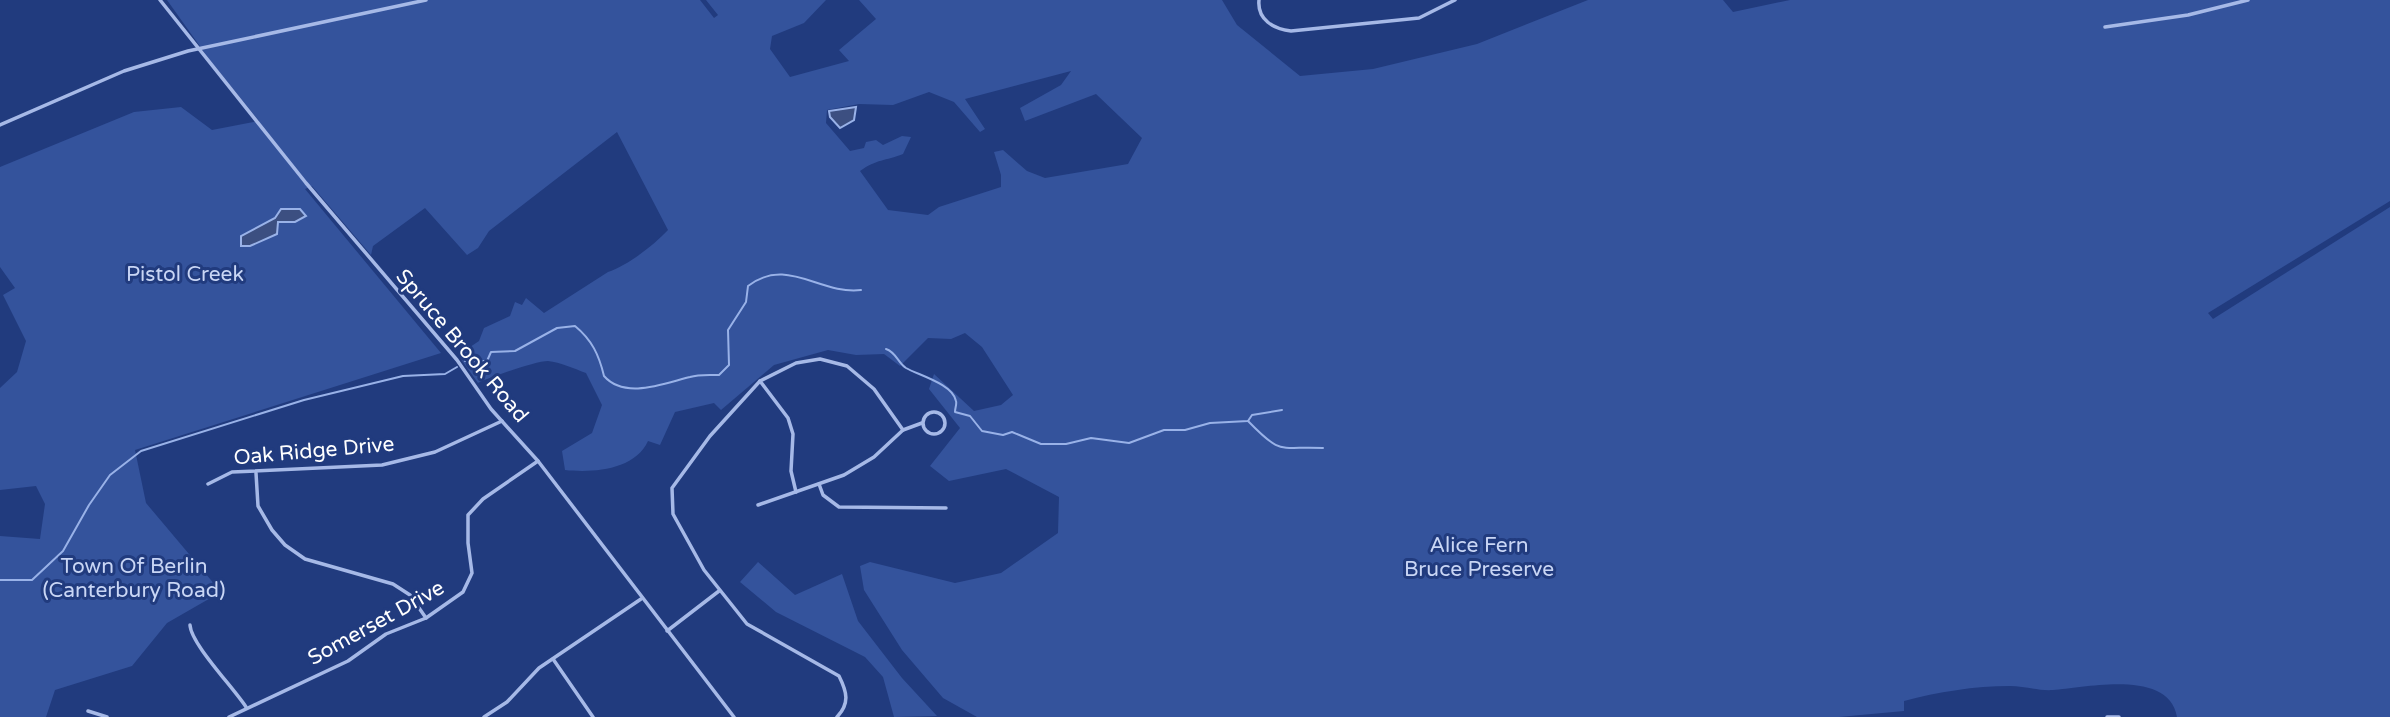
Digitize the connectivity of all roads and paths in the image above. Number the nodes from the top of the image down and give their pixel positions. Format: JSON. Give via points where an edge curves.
{"nodes":[{"id":1,"x":160,"y":0,"type":"edge"},
{"id":2,"x":426,"y":0,"type":"edge"},
{"id":3,"x":1259,"y":0,"type":"edge"},
{"id":4,"x":1455,"y":0,"type":"edge"},
{"id":5,"x":2248,"y":0,"type":"edge"},
{"id":6,"x":2105,"y":27,"type":"dead end"},
{"id":7,"x":197,"y":50,"type":"junction"},
{"id":8,"x":0,"y":125,"type":"edge"},
{"id":9,"x":760,"y":381,"type":"junction"},
{"id":10,"x":502,"y":421,"type":"junction"},
{"id":11,"x":922,"y":423,"type":"junction"},
{"id":12,"x":903,"y":430,"type":"junction"},
{"id":13,"x":538,"y":461,"type":"junction"},
{"id":14,"x":256,"y":472,"type":"junction"},
{"id":15,"x":208,"y":484,"type":"dead end"},
{"id":16,"x":820,"y":484,"type":"junction"},
{"id":17,"x":796,"y":492,"type":"junction"},
{"id":18,"x":758,"y":505,"type":"dead end"},
{"id":19,"x":946,"y":508,"type":"dead end"},
{"id":20,"x":719,"y":591,"type":"junction"},
{"id":21,"x":642,"y":599,"type":"junction"},
{"id":22,"x":425,"y":618,"type":"junction"},
{"id":23,"x":190,"y":625,"type":"dead end"},
{"id":24,"x":667,"y":631,"type":"junction"},
{"id":25,"x":553,"y":659,"type":"junction"},
{"id":26,"x":246,"y":707,"type":"junction"},
{"id":27,"x":88,"y":711,"type":"dead end"},
{"id":28,"x":107,"y":717,"type":"edge"},
{"id":29,"x":229,"y":717,"type":"edge"},
{"id":30,"x":484,"y":717,"type":"edge"},
{"id":31,"x":593,"y":717,"type":"edge"},
{"id":32,"x":734,"y":717,"type":"edge"},
{"id":33,"x":837,"y":717,"type":"edge"},
{"id":34,"x":2107,"y":717,"type":"edge"},
{"id":35,"x":2119,"y":717,"type":"edge"}],
"edges":[{"from":1,"to":7,"type":"street","name":"Spruce Brook Road"},
{"from":2,"to":7,"type":"street"},
{"from":3,"to":4,"type":"street","via":[[1264,18],[1276,29],[1291,30],[1419,18]]},
{"from":5,"to":6,"type":"street","via":[[2188,15]]},
{"from":7,"to":8,"type":"street","via":[[124,71]]},
{"from":7,"to":10,"type":"street","name":"Spruce Brook Road","via":[[457,360]]},
{"from":9,"to":12,"type":"street","via":[[796,363],[820,359],[847,366],[874,389]]},
{"from":9,"to":17,"type":"street","via":[[788,418]]},
{"from":9,"to":20,"type":"street","via":[[710,436],[672,488],[673,514]]},
{"from":10,"to":13,"type":"street","name":"Spruce Brook Road"},
{"from":10,"to":14,"type":"street","name":"Oak Ridge Drive","via":[[435,452],[382,465]]},
{"from":11,"to":11,"type":"street","via":[[934,435],[944,426],[942,415],[935,412]]},
{"from":11,"to":12,"type":"street"},
{"from":12,"to":16,"type":"street","via":[[874,457]]},
{"from":13,"to":21,"type":"street","name":"Spruce Brook Road"},
{"from":13,"to":22,"type":"street","name":"Somerset Drive","via":[[468,514],[472,573],[463,592]]},
{"from":14,"to":15,"type":"street","name":"Oak Ridge Drive","via":[[232,472]]},
{"from":14,"to":22,"type":"street","via":[[258,506],[285,545],[305,559],[393,584],[410,595]]},
{"from":16,"to":17,"type":"street"},
{"from":16,"to":19,"type":"street","via":[[823,495],[839,507]]},
{"from":17,"to":18,"type":"street"},
{"from":20,"to":24,"type":"street"},
{"from":20,"to":33,"type":"street","via":[[747,624],[839,676],[846,691],[846,707]]},
{"from":21,"to":24,"type":"street","name":"Spruce Brook Road"},
{"from":21,"to":25,"type":"street"},
{"from":22,"to":26,"type":"street","name":"Somerset Drive","via":[[386,634],[348,661]]},
{"from":23,"to":26,"type":"street","via":[[192,638]]},
{"from":24,"to":32,"type":"street","name":"Spruce Brook Road"},
{"from":25,"to":30,"type":"street"},
{"from":25,"to":31,"type":"street"},
{"from":26,"to":29,"type":"street","name":"Somerset Drive"},
{"from":27,"to":28,"type":"street"},
{"from":34,"to":35,"type":"street"}]}
